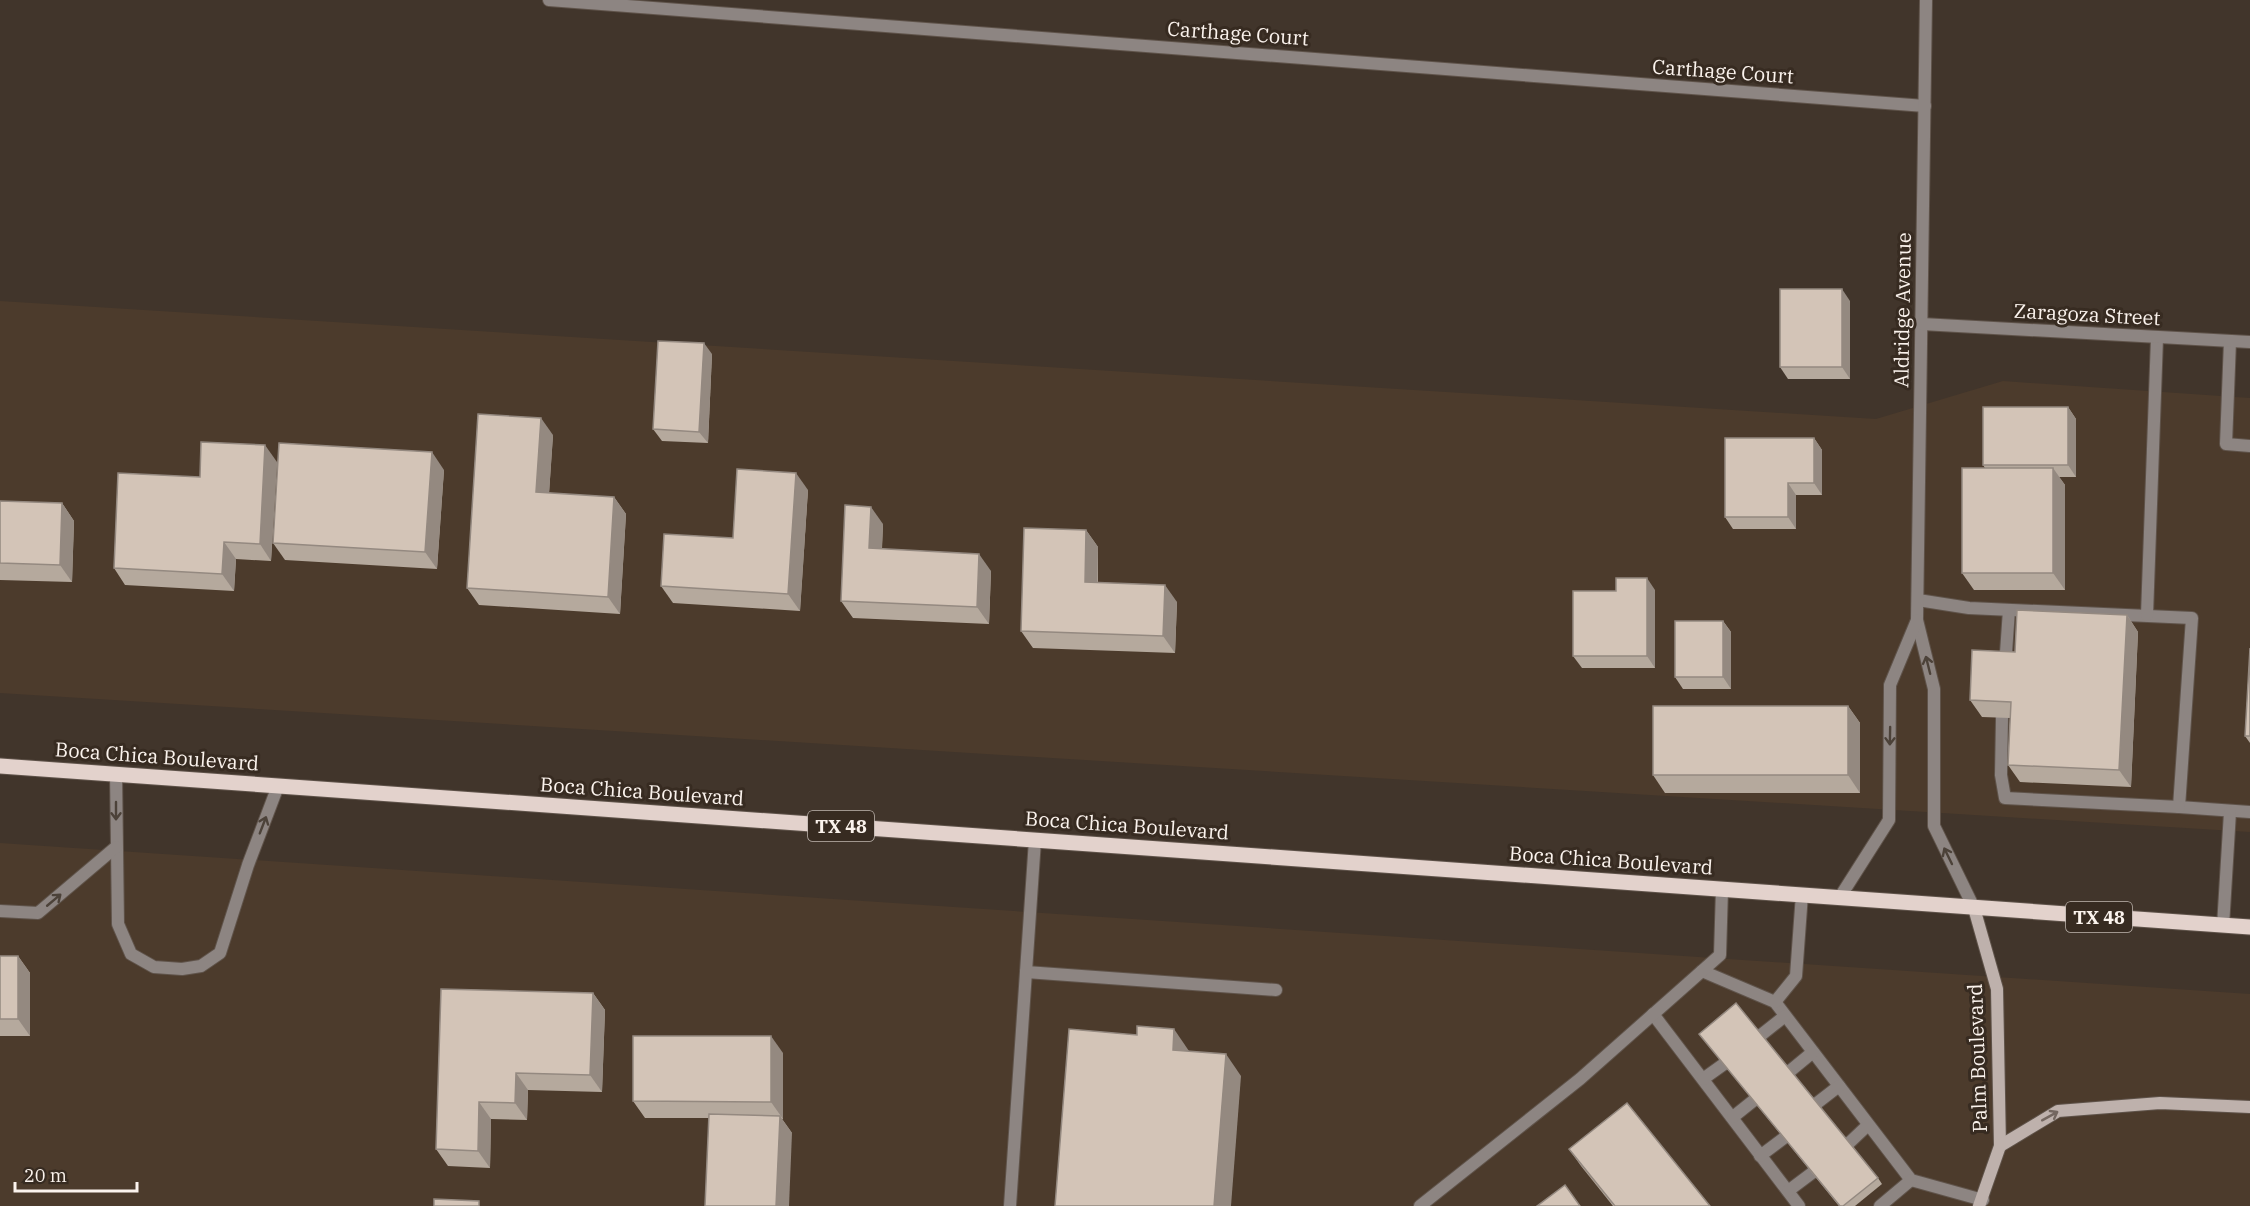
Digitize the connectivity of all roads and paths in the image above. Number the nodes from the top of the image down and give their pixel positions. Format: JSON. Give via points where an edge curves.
{"nodes":[{"id":1,"x":549,"y":0,"type":"edge"},
{"id":2,"x":1926,"y":0,"type":"edge"},
{"id":3,"x":1925,"y":106,"type":"junction"},
{"id":4,"x":1922,"y":324,"type":"junction"},
{"id":5,"x":2157,"y":338,"type":"junction"},
{"id":6,"x":2230,"y":341,"type":"junction"},
{"id":7,"x":2250,"y":342,"type":"edge"},
{"id":8,"x":2250,"y":446,"type":"edge"},
{"id":9,"x":1918,"y":600,"type":"junction"},
{"id":10,"x":2009,"y":610,"type":"junction"},
{"id":11,"x":2147,"y":615,"type":"junction"},
{"id":12,"x":1917,"y":620,"type":"junction"},
{"id":13,"x":2005,"y":669,"type":"edge"},
{"id":14,"x":2002,"y":718,"type":"edge"},
{"id":15,"x":0,"y":766,"type":"edge"},
{"id":16,"x":116,"y":774,"type":"junction"},
{"id":17,"x":278,"y":786,"type":"junction"},
{"id":18,"x":2179,"y":807,"type":"junction"},
{"id":19,"x":2230,"y":812,"type":"junction"},
{"id":20,"x":2250,"y":812,"type":"edge"},
{"id":21,"x":1035,"y":840,"type":"junction"},
{"id":22,"x":116,"y":848,"type":"junction"},
{"id":23,"x":1722,"y":889,"type":"junction"},
{"id":24,"x":1802,"y":894,"type":"junction"},
{"id":25,"x":1840,"y":897,"type":"junction"},
{"id":26,"x":1974,"y":908,"type":"junction"},
{"id":27,"x":0,"y":911,"type":"edge"},
{"id":28,"x":2223,"y":926,"type":"junction"},
{"id":29,"x":2250,"y":927,"type":"edge"},
{"id":30,"x":1702,"y":971,"type":"junction"},
{"id":31,"x":1026,"y":972,"type":"junction"},
{"id":32,"x":1276,"y":990,"type":"dead end"},
{"id":33,"x":1775,"y":1002,"type":"junction"},
{"id":34,"x":1653,"y":1014,"type":"junction"},
{"id":35,"x":1785,"y":1016,"type":"junction"},
{"id":36,"x":1761,"y":1035,"type":"edge"},
{"id":37,"x":1813,"y":1052,"type":"junction"},
{"id":38,"x":1724,"y":1065,"type":"edge"},
{"id":39,"x":1790,"y":1071,"type":"edge"},
{"id":40,"x":1703,"y":1079,"type":"junction"},
{"id":41,"x":1839,"y":1086,"type":"junction"},
{"id":42,"x":1753,"y":1101,"type":"edge"},
{"id":43,"x":1817,"y":1103,"type":"edge"},
{"id":44,"x":2250,"y":1107,"type":"edge"},
{"id":45,"x":1733,"y":1117,"type":"junction"},
{"id":46,"x":1868,"y":1125,"type":"junction"},
{"id":47,"x":1784,"y":1138,"type":"edge"},
{"id":48,"x":1849,"y":1143,"type":"edge"},
{"id":49,"x":2000,"y":1146,"type":"junction"},
{"id":50,"x":1761,"y":1156,"type":"junction"},
{"id":51,"x":1812,"y":1173,"type":"edge"},
{"id":52,"x":1911,"y":1180,"type":"junction"},
{"id":53,"x":1788,"y":1191,"type":"junction"},
{"id":54,"x":1981,"y":1203,"type":"edge"},
{"id":55,"x":1010,"y":1206,"type":"edge"},
{"id":56,"x":1420,"y":1206,"type":"edge"},
{"id":57,"x":1799,"y":1206,"type":"edge"},
{"id":58,"x":1880,"y":1206,"type":"edge"}],
"edges":[{"from":1,"to":3,"type":"street","name":"Carthage Court"},
{"from":2,"to":3,"type":"street","name":"Aldridge Avenue"},
{"from":3,"to":4,"type":"street","name":"Aldridge Avenue"},
{"from":4,"to":5,"type":"street","name":"Zaragoza Street"},
{"from":4,"to":9,"type":"street","name":"Aldridge Avenue"},
{"from":5,"to":6,"type":"street","name":"Zaragoza Street"},
{"from":5,"to":11,"type":"street"},
{"from":6,"to":7,"type":"street","name":"Zaragoza Street"},
{"from":6,"to":8,"type":"street","via":[[2226,444]]},
{"from":9,"to":10,"type":"street"},
{"from":9,"to":12,"type":"street","name":"Aldridge Avenue"},
{"from":10,"to":11,"type":"street"},
{"from":10,"to":13,"type":"street"},
{"from":11,"to":18,"type":"street","via":[[2192,618]]},
{"from":12,"to":25,"type":"street","name":"Aldridge Avenue","one_way":true,"via":[[1890,685],[1889,820]]},
{"from":26,"to":12,"type":"street","name":"Aldridge Avenue","one_way":true,"via":[[1934,826],[1934,689]]},
{"from":14,"to":18,"type":"street","via":[[2001,775],[2005,798]]},
{"from":15,"to":16,"type":"main road","name":"Boca Chica Boulevard","number":"TX 48"},
{"from":16,"to":17,"type":"main road","name":"Boca Chica Boulevard","number":"TX 48"},
{"from":16,"to":22,"type":"street","one_way":true},
{"from":17,"to":21,"type":"main road","name":"Boca Chica Boulevard","number":"TX 48"},
{"from":22,"to":17,"type":"street","one_way":true,"via":[[118,924],[131,954],[154,967],[201,966],[220,953]]},
{"from":18,"to":19,"type":"street"},
{"from":19,"to":20,"type":"street"},
{"from":19,"to":28,"type":"street"},
{"from":21,"to":23,"type":"main road","name":"Boca Chica Boulevard","number":"TX 48"},
{"from":21,"to":31,"type":"street"},
{"from":27,"to":22,"type":"street","one_way":true,"via":[[38,913]]},
{"from":23,"to":24,"type":"main road","name":"Boca Chica Boulevard","number":"TX 48"},
{"from":23,"to":30,"type":"street","via":[[1720,955]]},
{"from":24,"to":25,"type":"main road","name":"Boca Chica Boulevard","number":"TX 48"},
{"from":24,"to":33,"type":"street","via":[[1796,976]]},
{"from":25,"to":26,"type":"main road","name":"Boca Chica Boulevard","number":"TX 48"},
{"from":26,"to":28,"type":"main road","name":"Boca Chica Boulevard","number":"TX 48"},
{"from":26,"to":49,"type":"main road","name":"Palm Boulevard","via":[[1997,989]]},
{"from":28,"to":29,"type":"main road","name":"Boca Chica Boulevard","number":"TX 48"},
{"from":30,"to":33,"type":"street"},
{"from":30,"to":34,"type":"street"},
{"from":31,"to":32,"type":"street"},
{"from":31,"to":55,"type":"street"},
{"from":33,"to":35,"type":"street"},
{"from":34,"to":40,"type":"street"},
{"from":34,"to":56,"type":"street"},
{"from":35,"to":36,"type":"street"},
{"from":35,"to":37,"type":"street"},
{"from":37,"to":39,"type":"street"},
{"from":37,"to":41,"type":"street"},
{"from":38,"to":40,"type":"street"},
{"from":40,"to":45,"type":"street"},
{"from":41,"to":43,"type":"street"},
{"from":41,"to":46,"type":"street"},
{"from":42,"to":45,"type":"street"},
{"from":49,"to":44,"type":"main road","one_way":true,"via":[[2058,1111],[2160,1103]]},
{"from":45,"to":50,"type":"street"},
{"from":46,"to":48,"type":"street"},
{"from":46,"to":52,"type":"street"},
{"from":47,"to":50,"type":"street"},
{"from":49,"to":54,"type":"main road","name":"Palm Boulevard"},
{"from":50,"to":53,"type":"street"},
{"from":51,"to":53,"type":"street"},
{"from":52,"to":54,"type":"street"},
{"from":52,"to":58,"type":"street"},
{"from":53,"to":57,"type":"street"}]}
